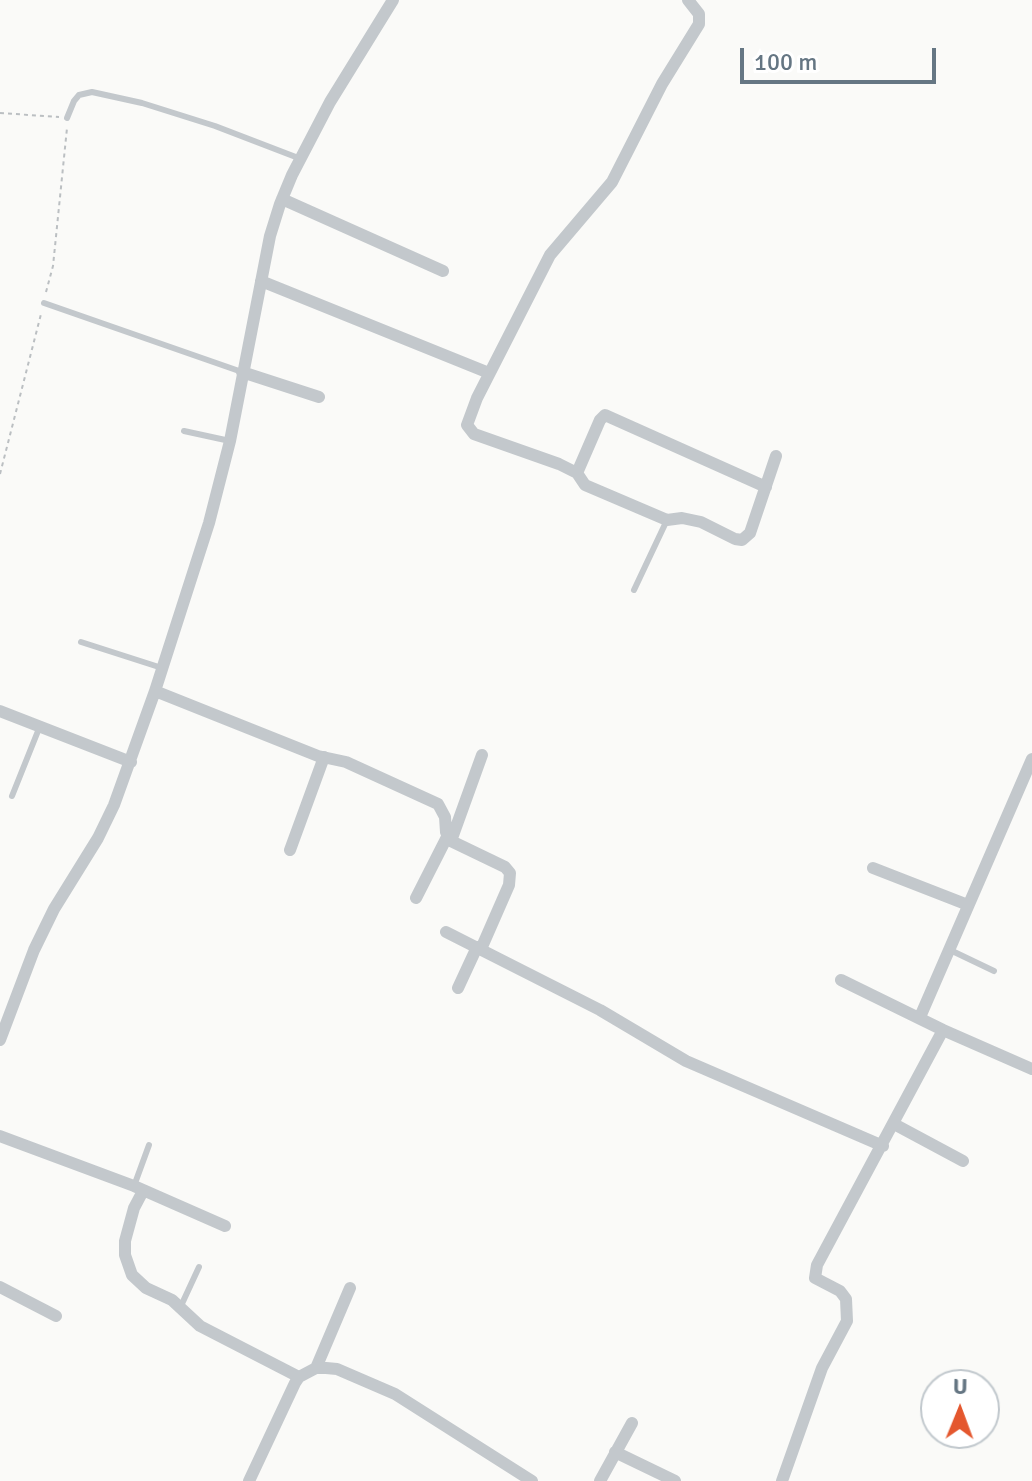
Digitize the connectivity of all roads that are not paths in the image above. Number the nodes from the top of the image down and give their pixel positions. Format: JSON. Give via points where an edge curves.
{"nodes":[{"id":1,"x":393,"y":0,"type":"edge"},
{"id":2,"x":688,"y":0,"type":"edge"},
{"id":3,"x":67,"y":118,"type":"road end"},
{"id":4,"x":301,"y":159,"type":"junction"},
{"id":5,"x":282,"y":199,"type":"junction"},
{"id":6,"x":443,"y":271,"type":"dead end"},
{"id":7,"x":261,"y":281,"type":"junction"},
{"id":8,"x":44,"y":303,"type":"road end"},
{"id":9,"x":242,"y":372,"type":"junction"},
{"id":10,"x":489,"y":373,"type":"junction"},
{"id":11,"x":319,"y":397,"type":"dead end"},
{"id":12,"x":184,"y":431,"type":"dead end"},
{"id":13,"x":230,"y":441,"type":"junction"},
{"id":14,"x":776,"y":456,"type":"dead end"},
{"id":15,"x":577,"y":473,"type":"junction"},
{"id":16,"x":766,"y":487,"type":"junction"},
{"id":17,"x":667,"y":520,"type":"junction"},
{"id":18,"x":634,"y":590,"type":"dead end"},
{"id":19,"x":81,"y":642,"type":"dead end"},
{"id":20,"x":162,"y":668,"type":"junction"},
{"id":21,"x":155,"y":691,"type":"junction"},
{"id":22,"x":0,"y":711,"type":"edge"},
{"id":23,"x":40,"y":726,"type":"junction"},
{"id":24,"x":482,"y":755,"type":"dead end"},
{"id":25,"x":324,"y":757,"type":"junction"},
{"id":26,"x":1032,"y":759,"type":"edge"},
{"id":27,"x":131,"y":762,"type":"junction"},
{"id":28,"x":12,"y":796,"type":"dead end"},
{"id":29,"x":449,"y":839,"type":"junction"},
{"id":30,"x":290,"y":850,"type":"dead end"},
{"id":31,"x":873,"y":868,"type":"dead end"},
{"id":32,"x":416,"y":898,"type":"dead end"},
{"id":33,"x":968,"y":905,"type":"junction"},
{"id":34,"x":446,"y":932,"type":"dead end"},
{"id":35,"x":479,"y":948,"type":"junction"},
{"id":36,"x":948,"y":949,"type":"junction"},
{"id":37,"x":994,"y":971,"type":"dead end"},
{"id":38,"x":841,"y":980,"type":"dead end"},
{"id":39,"x":458,"y":988,"type":"dead end"},
{"id":40,"x":920,"y":1017,"type":"junction"},
{"id":41,"x":943,"y":1030,"type":"junction"},
{"id":42,"x":0,"y":1040,"type":"edge"},
{"id":43,"x":1032,"y":1069,"type":"edge"},
{"id":44,"x":894,"y":1124,"type":"junction"},
{"id":45,"x":0,"y":1136,"type":"edge"},
{"id":46,"x":149,"y":1145,"type":"dead end"},
{"id":47,"x":883,"y":1146,"type":"junction"},
{"id":48,"x":963,"y":1161,"type":"dead end"},
{"id":49,"x":138,"y":1188,"type":"junction"},
{"id":50,"x":225,"y":1226,"type":"dead end"},
{"id":51,"x":199,"y":1267,"type":"dead end"},
{"id":52,"x":0,"y":1287,"type":"edge"},
{"id":53,"x":350,"y":1288,"type":"dead end"},
{"id":54,"x":180,"y":1308,"type":"junction"},
{"id":55,"x":56,"y":1316,"type":"dead end"},
{"id":56,"x":316,"y":1368,"type":"junction"},
{"id":57,"x":299,"y":1377,"type":"junction"},
{"id":58,"x":632,"y":1423,"type":"dead end"},
{"id":59,"x":615,"y":1452,"type":"junction"},
{"id":60,"x":249,"y":1481,"type":"edge"},
{"id":61,"x":532,"y":1481,"type":"edge"},
{"id":62,"x":600,"y":1481,"type":"edge"},
{"id":63,"x":675,"y":1481,"type":"edge"},
{"id":64,"x":782,"y":1481,"type":"edge"}],
"edges":[{"from":1,"to":4,"type":"street"},
{"from":2,"to":10,"type":"street","via":[[699,14],[699,24],[612,182],[550,255]]},
{"from":3,"to":4,"type":"lane","via":[[79,95],[92,92],[185,117]]},
{"from":4,"to":5,"type":"street"},
{"from":5,"to":6,"type":"street"},
{"from":5,"to":7,"type":"street"},
{"from":7,"to":9,"type":"street"},
{"from":7,"to":10,"type":"street"},
{"from":8,"to":9,"type":"lane"},
{"from":9,"to":11,"type":"street"},
{"from":9,"to":13,"type":"street"},
{"from":10,"to":15,"type":"street","via":[[469,431]]},
{"from":12,"to":13,"type":"lane"},
{"from":13,"to":20,"type":"street"},
{"from":14,"to":16,"type":"street"},
{"from":15,"to":16,"type":"street","via":[[605,415]]},
{"from":15,"to":17,"type":"street","via":[[585,485]]},
{"from":16,"to":17,"type":"street","via":[[750,533],[742,540],[701,522]]},
{"from":17,"to":18,"type":"lane"},
{"from":19,"to":20,"type":"lane"},
{"from":20,"to":21,"type":"street"},
{"from":21,"to":25,"type":"street"},
{"from":21,"to":27,"type":"street"},
{"from":22,"to":23,"type":"street"},
{"from":23,"to":27,"type":"street"},
{"from":23,"to":28,"type":"lane"},
{"from":24,"to":29,"type":"street"},
{"from":25,"to":29,"type":"street","via":[[438,804]]},
{"from":25,"to":30,"type":"street"},
{"from":26,"to":33,"type":"street"},
{"from":27,"to":42,"type":"street","via":[[98,838],[34,950]]},
{"from":29,"to":32,"type":"street"},
{"from":29,"to":35,"type":"street","via":[[510,873]]},
{"from":31,"to":33,"type":"street"},
{"from":33,"to":36,"type":"street"},
{"from":34,"to":35,"type":"street"},
{"from":35,"to":39,"type":"street"},
{"from":35,"to":47,"type":"street","via":[[686,1061]]},
{"from":36,"to":37,"type":"lane"},
{"from":36,"to":40,"type":"street"},
{"from":38,"to":40,"type":"street"},
{"from":40,"to":41,"type":"street"},
{"from":41,"to":43,"type":"street"},
{"from":41,"to":44,"type":"street"},
{"from":44,"to":47,"type":"street"},
{"from":44,"to":48,"type":"street"},
{"from":45,"to":49,"type":"street"},
{"from":46,"to":49,"type":"lane"},
{"from":47,"to":64,"type":"street","via":[[815,1273],[846,1299],[847,1321],[822,1368]]},
{"from":49,"to":50,"type":"street"},
{"from":49,"to":54,"type":"street","via":[[125,1255],[132,1275]]},
{"from":51,"to":54,"type":"lane"},
{"from":52,"to":55,"type":"street"},
{"from":53,"to":56,"type":"street"},
{"from":54,"to":57,"type":"street","via":[[213,1334]]},
{"from":56,"to":57,"type":"street"},
{"from":56,"to":61,"type":"street","via":[[337,1369],[395,1394]]},
{"from":57,"to":60,"type":"street"},
{"from":58,"to":59,"type":"street"},
{"from":59,"to":62,"type":"street"},
{"from":59,"to":63,"type":"street"}]}
